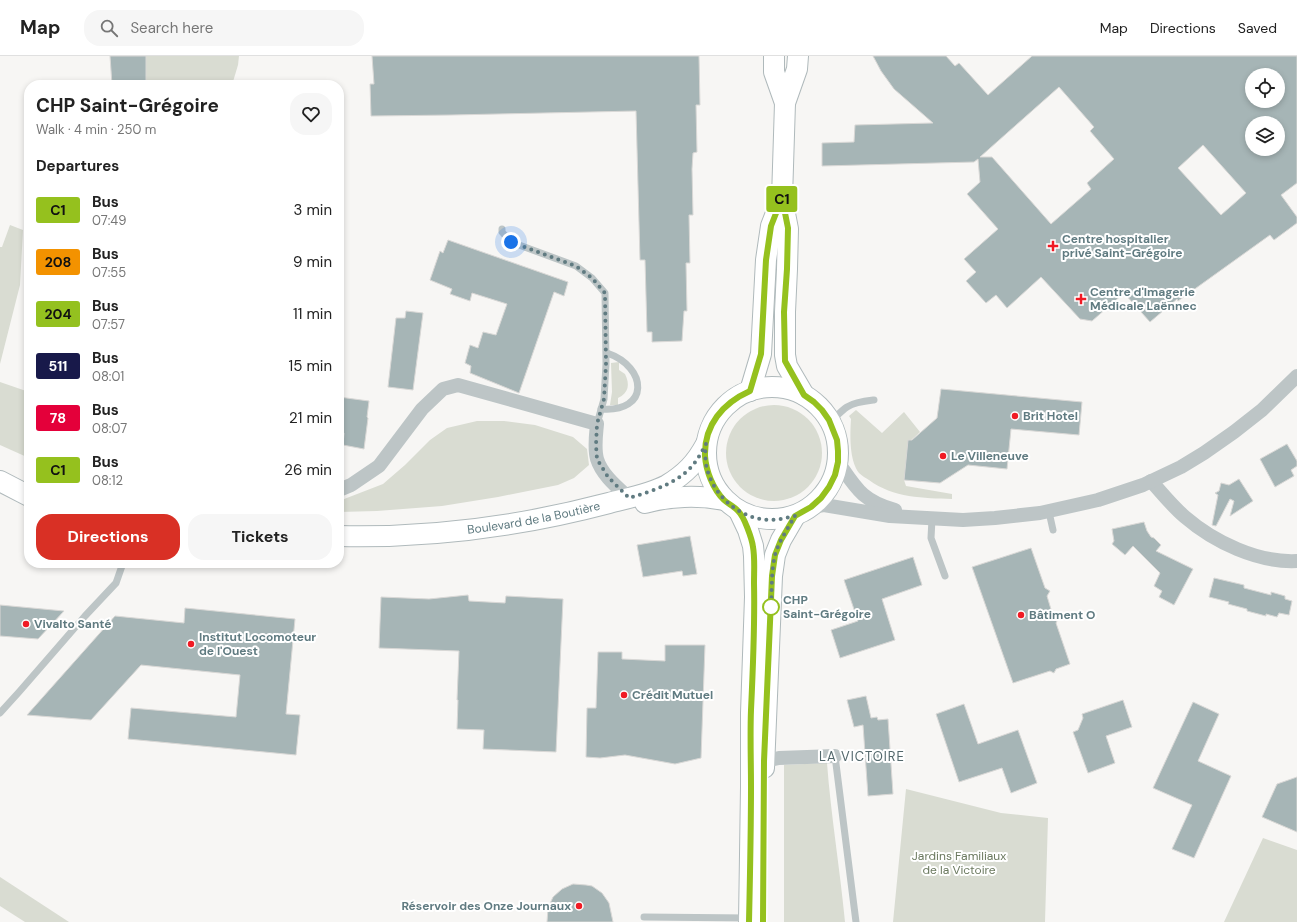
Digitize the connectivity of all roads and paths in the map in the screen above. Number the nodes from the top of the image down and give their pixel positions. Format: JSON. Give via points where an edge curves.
{"nodes":[{"id":1,"x":774,"y":56,"type":"edge"},
{"id":2,"x":798,"y":56,"type":"edge"},
{"id":3,"x":784,"y":103,"type":"junction"},
{"id":4,"x":782,"y":198,"type":"junction"},
{"id":5,"x":502,"y":229,"type":"dead end"},
{"id":6,"x":607,"y":353,"type":"junction"},
{"id":7,"x":1297,"y":376,"type":"edge"},
{"id":8,"x":750,"y":391,"type":"junction"},
{"id":9,"x":804,"y":395,"type":"junction"},
{"id":10,"x":874,"y":400,"type":"dead end"},
{"id":11,"x":601,"y":409,"type":"junction"},
{"id":12,"x":830,"y":422,"type":"junction"},
{"id":13,"x":597,"y":424,"type":"junction"},
{"id":14,"x":706,"y":444,"type":"junction"},
{"id":15,"x":838,"y":462,"type":"junction"},
{"id":16,"x":0,"y":481,"type":"edge"},
{"id":17,"x":1151,"y":481,"type":"junction"},
{"id":18,"x":344,"y":488,"type":"edge"},
{"id":19,"x":24,"y":493,"type":"edge"},
{"id":20,"x":629,"y":498,"type":"junction"},
{"id":21,"x":724,"y":500,"type":"junction"},
{"id":22,"x":803,"y":511,"type":"junction"},
{"id":23,"x":739,"y":512,"type":"junction"},
{"id":24,"x":1048,"y":512,"type":"junction"},
{"id":25,"x":931,"y":519,"type":"junction"},
{"id":26,"x":1053,"y":530,"type":"dead end"},
{"id":27,"x":344,"y":536,"type":"edge"},
{"id":28,"x":344,"y":546,"type":"edge"},
{"id":29,"x":1297,"y":561,"type":"edge"},
{"id":30,"x":121,"y":568,"type":"edge"},
{"id":31,"x":945,"y":576,"type":"dead end"},
{"id":32,"x":0,"y":713,"type":"edge"},
{"id":33,"x":835,"y":756,"type":"joint"},
{"id":34,"x":772,"y":759,"type":"junction"},
{"id":35,"x":644,"y":917,"type":"dead end"},
{"id":36,"x":753,"y":921,"type":"edge"},
{"id":37,"x":856,"y":922,"type":"edge"}],
"edges":[{"from":1,"to":3,"type":"main road","via":[[774,72]]},
{"from":2,"to":3,"type":"main road","via":[[797,69]]},
{"from":3,"to":4,"type":"main road"},
{"from":4,"to":8,"type":"main road","via":[[771,226],[766,260],[761,354]]},
{"from":4,"to":9,"type":"main road","via":[[788,228],[784,355]]},
{"from":5,"to":6,"type":"lane","via":[[511,242],[576,266],[592,278],[605,293]]},
{"from":6,"to":11,"type":"lane"},
{"from":6,"to":11,"type":"lane","via":[[623,361],[634,372],[638,390],[634,400],[622,408]]},
{"from":7,"to":17,"type":"street","via":[[1262,410],[1234,432],[1181,467]]},
{"from":8,"to":9,"type":"main road","via":[[777,388]]},
{"from":8,"to":14,"type":"main road","via":[[734,399],[720,411],[713,421]]},
{"from":9,"to":12,"type":"main road","via":[[822,410]]},
{"from":10,"to":12,"type":"lane","via":[[846,407]]},
{"from":11,"to":13,"type":"lane"},
{"from":12,"to":15,"type":"main road","via":[[837,440]]},
{"from":13,"to":18,"type":"street","via":[[458,384],[443,389],[422,409],[379,466]]},
{"from":13,"to":20,"type":"street","via":[[597,459],[608,477]]},
{"from":14,"to":20,"type":"main road","name":"Boulevard de la Boutière","via":[[686,472],[666,485]]},
{"from":14,"to":21,"type":"main road","via":[[705,456],[710,480]]},
{"from":15,"to":22,"type":"main road","via":[[829,487],[821,498]]},
{"from":15,"to":25,"type":"street","via":[[865,497],[882,506]]},
{"from":16,"to":19,"type":"main road"},
{"from":17,"to":24,"type":"street","via":[[1098,500]]},
{"from":17,"to":29,"type":"street","via":[[1184,517],[1219,541],[1258,556]]},
{"from":20,"to":27,"type":"main road","name":"Boulevard de la Boutière","via":[[539,519],[476,528]]},
{"from":21,"to":23,"type":"main road"},
{"from":21,"to":28,"type":"main road","name":"Boulevard de la Boutière","via":[[711,497],[670,498],[578,521],[512,533],[400,545]]},
{"from":22,"to":23,"type":"main road","via":[[781,519],[767,520]]},
{"from":22,"to":25,"type":"street","via":[[824,505],[890,516]]},
{"from":22,"to":34,"type":"main road","via":[[781,540],[775,555],[772,576]]},
{"from":23,"to":36,"type":"main road","via":[[748,530],[754,556],[751,713]]},
{"from":24,"to":25,"type":"street","via":[[963,520]]},
{"from":24,"to":26,"type":"lane"},
{"from":25,"to":31,"type":"lane","via":[[932,538]]},
{"from":30,"to":32,"type":"lane","via":[[116,583]]},
{"from":33,"to":34,"type":"street"},
{"from":33,"to":37,"type":"lane"},
{"from":34,"to":36,"type":"main road"},
{"from":35,"to":36,"type":"lane"}]}
